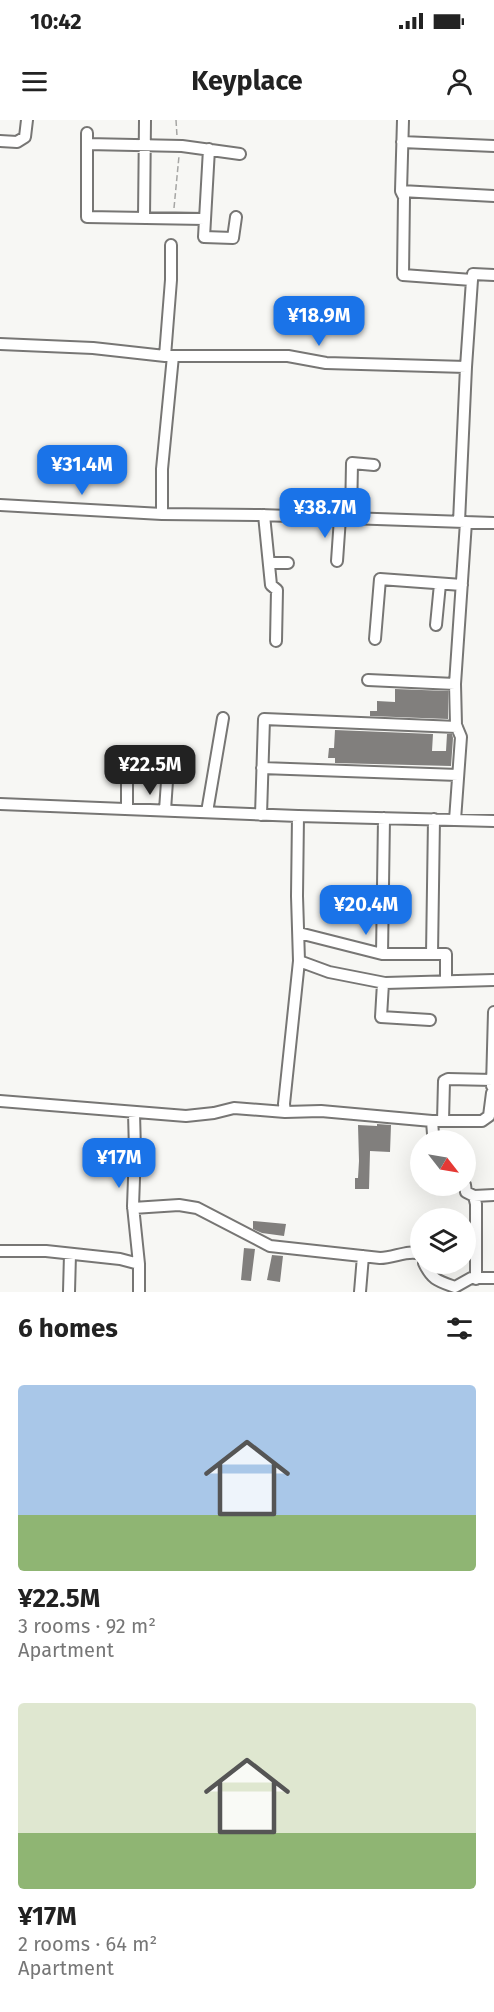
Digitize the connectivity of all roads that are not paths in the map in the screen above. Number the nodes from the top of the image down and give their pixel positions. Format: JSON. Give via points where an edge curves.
{"nodes":[{"id":1,"x":27,"y":120,"type":"edge"},
{"id":2,"x":145,"y":120,"type":"edge"},
{"id":3,"x":403,"y":120,"type":"edge"},
{"id":4,"x":0,"y":141,"type":"edge"},
{"id":5,"x":402,"y":142,"type":"junction"},
{"id":6,"x":145,"y":145,"type":"junction"},
{"id":7,"x":494,"y":146,"type":"edge"},
{"id":8,"x":209,"y":150,"type":"junction"},
{"id":9,"x":240,"y":154,"type":"dead end"},
{"id":10,"x":401,"y":191,"type":"junction"},
{"id":11,"x":494,"y":196,"type":"edge"},
{"id":12,"x":236,"y":217,"type":"dead end"},
{"id":13,"x":144,"y":218,"type":"junction"},
{"id":14,"x":205,"y":219,"type":"junction"},
{"id":15,"x":171,"y":245,"type":"dead end"},
{"id":16,"x":494,"y":275,"type":"edge"},
{"id":17,"x":472,"y":280,"type":"junction"},
{"id":18,"x":0,"y":344,"type":"edge"},
{"id":19,"x":169,"y":356,"type":"junction"},
{"id":20,"x":466,"y":367,"type":"junction"},
{"id":21,"x":374,"y":465,"type":"dead end"},
{"id":22,"x":0,"y":505,"type":"edge"},
{"id":23,"x":162,"y":514,"type":"junction"},
{"id":24,"x":264,"y":515,"type":"junction"},
{"id":25,"x":345,"y":518,"type":"junction"},
{"id":26,"x":463,"y":522,"type":"junction"},
{"id":27,"x":494,"y":523,"type":"edge"},
{"id":28,"x":337,"y":561,"type":"dead end"},
{"id":29,"x":269,"y":563,"type":"junction"},
{"id":30,"x":288,"y":563,"type":"dead end"},
{"id":31,"x":440,"y":584,"type":"junction"},
{"id":32,"x":462,"y":585,"type":"junction"},
{"id":33,"x":436,"y":625,"type":"dead end"},
{"id":34,"x":375,"y":639,"type":"dead end"},
{"id":35,"x":276,"y":641,"type":"dead end"},
{"id":36,"x":368,"y":680,"type":"dead end"},
{"id":37,"x":455,"y":684,"type":"junction"},
{"id":38,"x":223,"y":718,"type":"dead end"},
{"id":39,"x":457,"y":727,"type":"junction"},
{"id":40,"x":128,"y":754,"type":"dead end"},
{"id":41,"x":168,"y":767,"type":"dead end"},
{"id":42,"x":262,"y":768,"type":"junction"},
{"id":43,"x":458,"y":775,"type":"junction"},
{"id":44,"x":0,"y":804,"type":"edge"},
{"id":45,"x":127,"y":809,"type":"junction"},
{"id":46,"x":165,"y":810,"type":"junction"},
{"id":47,"x":207,"y":812,"type":"junction"},
{"id":48,"x":261,"y":815,"type":"junction"},
{"id":49,"x":298,"y":816,"type":"junction"},
{"id":50,"x":384,"y":818,"type":"junction"},
{"id":51,"x":434,"y":819,"type":"junction"},
{"id":52,"x":455,"y":820,"type":"junction"},
{"id":53,"x":494,"y":821,"type":"edge"},
{"id":54,"x":299,"y":933,"type":"junction"},
{"id":55,"x":382,"y":954,"type":"junction"},
{"id":56,"x":432,"y":954,"type":"junction"},
{"id":57,"x":300,"y":961,"type":"junction"},
{"id":58,"x":446,"y":980,"type":"junction"},
{"id":59,"x":494,"y":980,"type":"edge"},
{"id":60,"x":383,"y":983,"type":"junction"},
{"id":61,"x":494,"y":1012,"type":"edge"},
{"id":62,"x":429,"y":1020,"type":"dead end"},
{"id":63,"x":493,"y":1080,"type":"edge"},
{"id":64,"x":493,"y":1093,"type":"edge"},
{"id":65,"x":0,"y":1101,"type":"edge"},
{"id":66,"x":285,"y":1112,"type":"junction"},
{"id":67,"x":134,"y":1113,"type":"junction"},
{"id":68,"x":438,"y":1121,"type":"junction"},
{"id":69,"x":435,"y":1130,"type":"edge"},
{"id":70,"x":494,"y":1195,"type":"edge"},
{"id":71,"x":474,"y":1196,"type":"edge"},
{"id":72,"x":476,"y":1196,"type":"edge"},
{"id":73,"x":133,"y":1208,"type":"junction"},
{"id":74,"x":0,"y":1251,"type":"edge"},
{"id":75,"x":410,"y":1252,"type":"edge"},
{"id":76,"x":70,"y":1254,"type":"junction"},
{"id":77,"x":363,"y":1256,"type":"junction"},
{"id":78,"x":139,"y":1264,"type":"junction"},
{"id":79,"x":432,"y":1274,"type":"edge"},
{"id":80,"x":494,"y":1278,"type":"edge"},
{"id":81,"x":476,"y":1279,"type":"junction"},
{"id":82,"x":451,"y":1289,"type":"edge"},
{"id":83,"x":69,"y":1292,"type":"edge"},
{"id":84,"x":138,"y":1292,"type":"edge"},
{"id":85,"x":360,"y":1292,"type":"edge"}],
"edges":[{"from":1,"to":4,"type":"street","via":[[24,137],[17,142]]},
{"from":2,"to":6,"type":"street"},
{"from":3,"to":5,"type":"street"},
{"from":5,"to":7,"type":"street"},
{"from":5,"to":10,"type":"street"},
{"from":6,"to":8,"type":"street"},
{"from":6,"to":13,"type":"street"},
{"from":6,"to":13,"type":"street","via":[[87,138],[87,217]]},
{"from":8,"to":9,"type":"street"},
{"from":8,"to":14,"type":"street"},
{"from":10,"to":11,"type":"street"},
{"from":10,"to":17,"type":"street","via":[[403,275]]},
{"from":12,"to":14,"type":"street","via":[[233,238],[204,237]]},
{"from":13,"to":14,"type":"street"},
{"from":15,"to":19,"type":"street"},
{"from":16,"to":17,"type":"street","via":[[473,274]]},
{"from":17,"to":20,"type":"street"},
{"from":18,"to":19,"type":"street"},
{"from":19,"to":20,"type":"street","via":[[288,356],[326,363]]},
{"from":19,"to":23,"type":"street"},
{"from":20,"to":26,"type":"street"},
{"from":21,"to":25,"type":"street","via":[[352,463]]},
{"from":22,"to":23,"type":"street"},
{"from":23,"to":24,"type":"street"},
{"from":24,"to":25,"type":"street"},
{"from":24,"to":29,"type":"street"},
{"from":25,"to":26,"type":"street"},
{"from":25,"to":28,"type":"street"},
{"from":26,"to":27,"type":"street"},
{"from":26,"to":32,"type":"street"},
{"from":29,"to":30,"type":"street"},
{"from":29,"to":35,"type":"street","via":[[271,585],[277,590]]},
{"from":31,"to":32,"type":"street"},
{"from":31,"to":33,"type":"street"},
{"from":31,"to":34,"type":"street","via":[[380,579]]},
{"from":32,"to":37,"type":"street"},
{"from":36,"to":37,"type":"street"},
{"from":37,"to":39,"type":"street"},
{"from":38,"to":47,"type":"street"},
{"from":39,"to":42,"type":"street","via":[[264,714]]},
{"from":39,"to":43,"type":"street","via":[[461,737]]},
{"from":40,"to":45,"type":"street"},
{"from":41,"to":46,"type":"street"},
{"from":42,"to":43,"type":"street"},
{"from":42,"to":48,"type":"street"},
{"from":43,"to":52,"type":"street"},
{"from":44,"to":45,"type":"street"},
{"from":45,"to":46,"type":"street"},
{"from":46,"to":47,"type":"street"},
{"from":47,"to":48,"type":"street"},
{"from":48,"to":49,"type":"street"},
{"from":49,"to":50,"type":"street"},
{"from":49,"to":54,"type":"street"},
{"from":50,"to":51,"type":"street"},
{"from":50,"to":55,"type":"street"},
{"from":51,"to":52,"type":"street"},
{"from":51,"to":56,"type":"street"},
{"from":52,"to":53,"type":"street"},
{"from":54,"to":55,"type":"street"},
{"from":54,"to":57,"type":"street"},
{"from":55,"to":56,"type":"street"},
{"from":56,"to":58,"type":"street","via":[[446,954]]},
{"from":57,"to":60,"type":"street","via":[[329,972]]},
{"from":57,"to":66,"type":"street"},
{"from":58,"to":59,"type":"street"},
{"from":58,"to":60,"type":"street"},
{"from":60,"to":62,"type":"street","via":[[381,1017]]},
{"from":61,"to":63,"type":"street"},
{"from":63,"to":64,"type":"street"},
{"from":63,"to":68,"type":"street","via":[[444,1081]]},
{"from":64,"to":68,"type":"street","via":[[489,1116],[482,1121]]},
{"from":65,"to":67,"type":"street"},
{"from":66,"to":67,"type":"street","via":[[234,1108],[186,1116]]},
{"from":66,"to":68,"type":"street","via":[[321,1111]]},
{"from":67,"to":73,"type":"street"},
{"from":68,"to":69,"type":"street"},
{"from":70,"to":72,"type":"street"},
{"from":71,"to":81,"type":"street"},
{"from":73,"to":77,"type":"street","via":[[197,1208],[270,1246]]},
{"from":73,"to":78,"type":"street"},
{"from":74,"to":76,"type":"street"},
{"from":75,"to":77,"type":"street","via":[[393,1258]]},
{"from":76,"to":78,"type":"street"},
{"from":76,"to":83,"type":"street"},
{"from":77,"to":85,"type":"street"},
{"from":78,"to":84,"type":"street"},
{"from":79,"to":82,"type":"street"},
{"from":80,"to":81,"type":"street"},
{"from":81,"to":82,"type":"street"}]}
